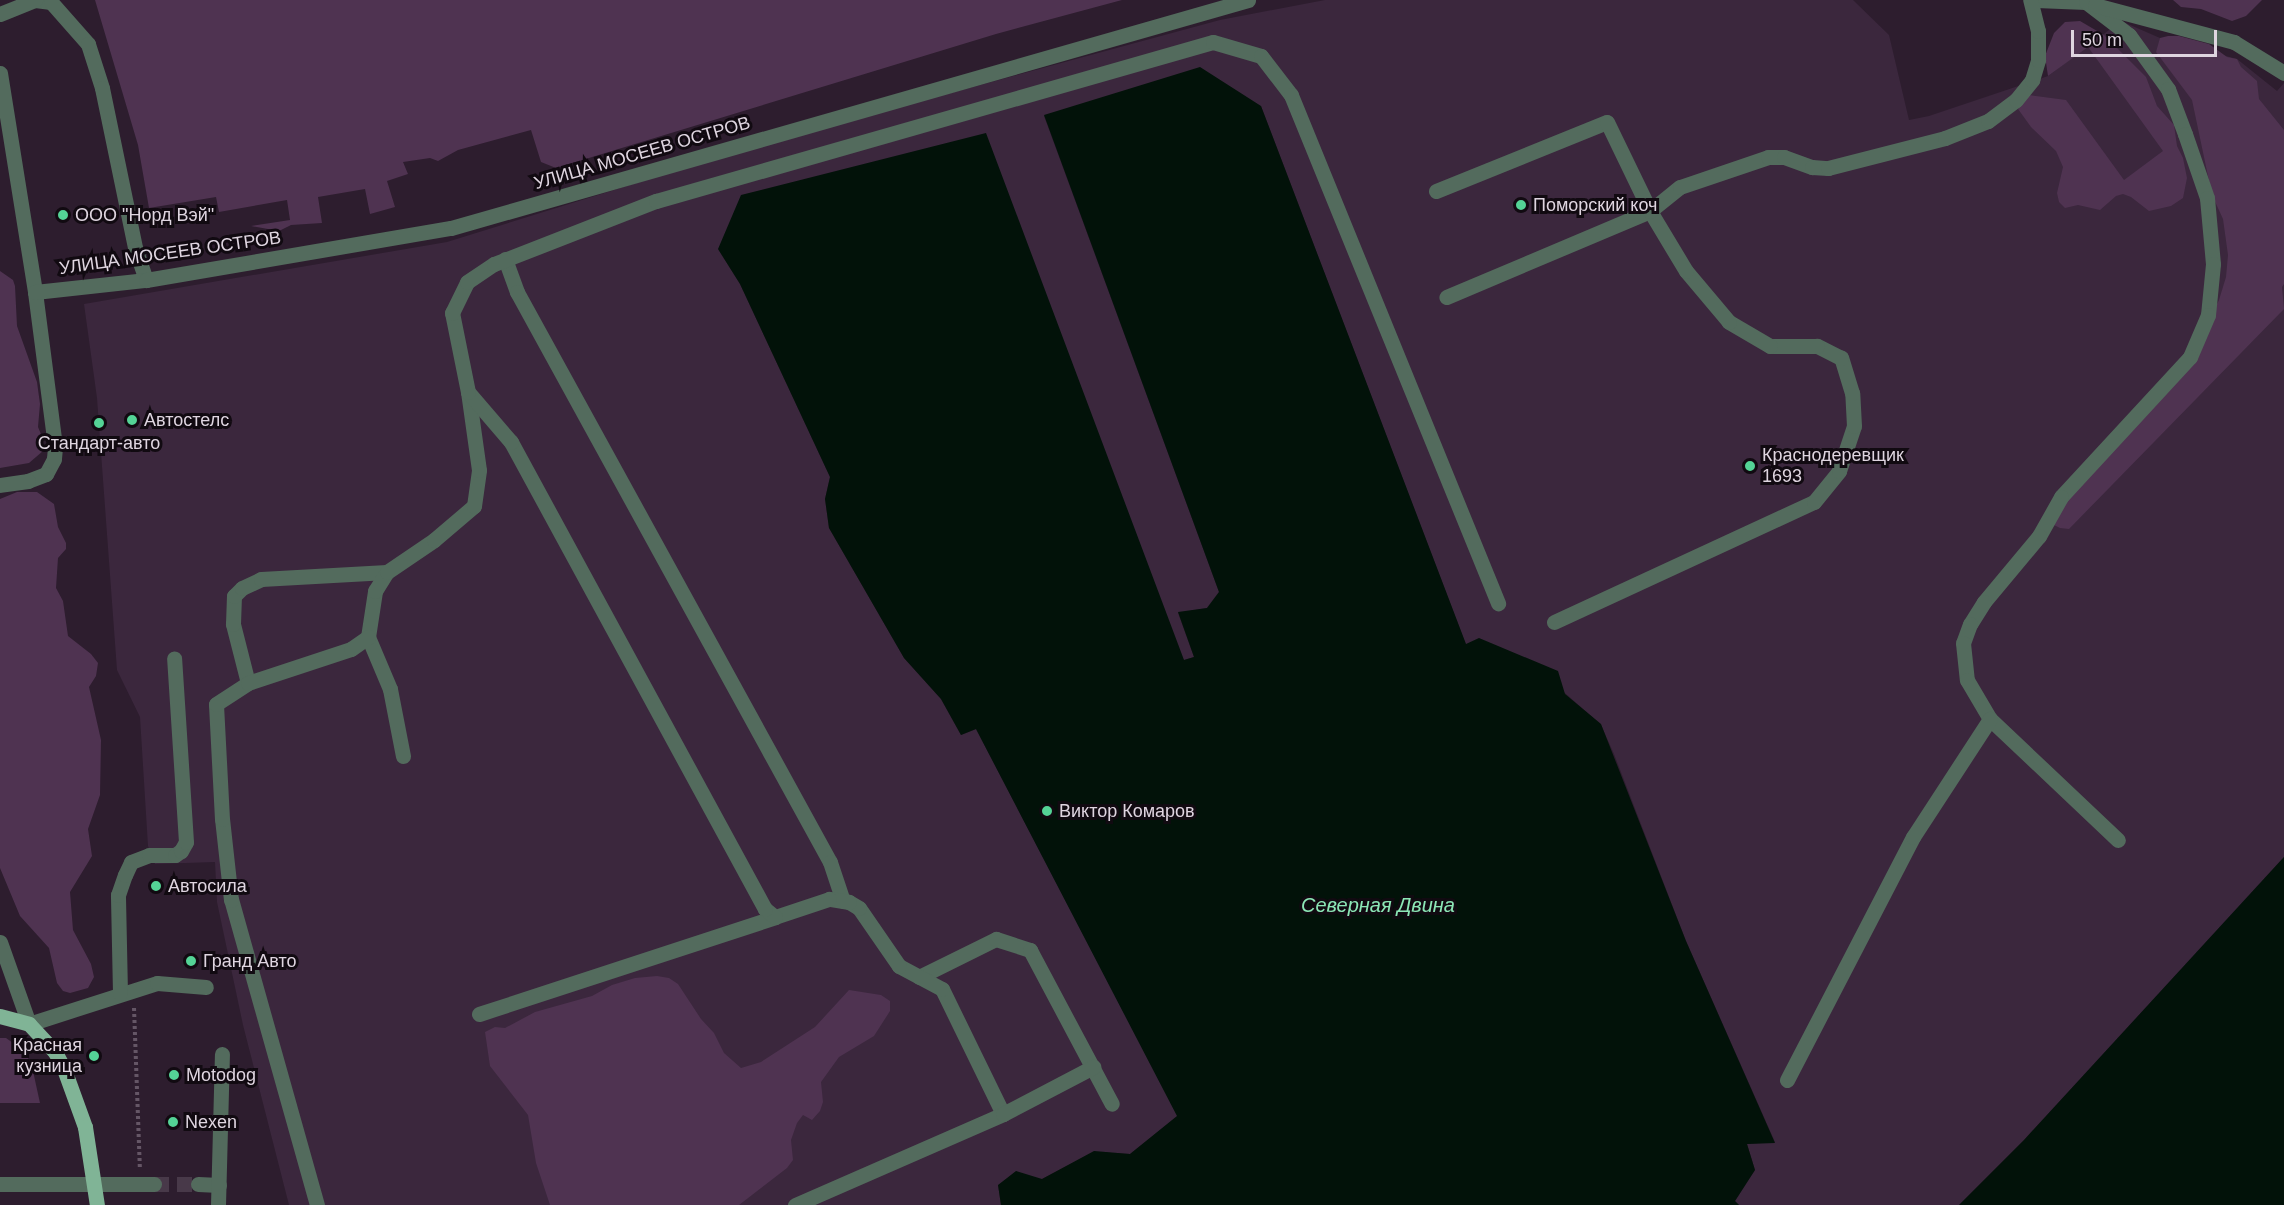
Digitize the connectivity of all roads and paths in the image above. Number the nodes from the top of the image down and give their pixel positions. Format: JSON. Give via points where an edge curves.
{"nodes":[{"id":1,"x":35,"y":0,"type":"edge"},
{"id":2,"x":1248,"y":0,"type":"edge"},
{"id":3,"x":2030,"y":0,"type":"edge"},
{"id":4,"x":2036,"y":0,"type":"edge"},
{"id":5,"x":2087,"y":1,"type":"edge"},
{"id":6,"x":0,"y":14,"type":"edge"},
{"id":7,"x":0,"y":73,"type":"edge"},
{"id":8,"x":2284,"y":73,"type":"edge"},
{"id":9,"x":1436,"y":191,"type":"dead end"},
{"id":10,"x":1650,"y":211,"type":"junction"},
{"id":11,"x":505,"y":260,"type":"junction"},
{"id":12,"x":146,"y":280,"type":"junction"},
{"id":13,"x":35,"y":292,"type":"junction"},
{"id":14,"x":1446,"y":297,"type":"dead end"},
{"id":15,"x":468,"y":392,"type":"junction"},
{"id":16,"x":0,"y":485,"type":"edge"},
{"id":17,"x":387,"y":572,"type":"junction"},
{"id":18,"x":1498,"y":603,"type":"dead end"},
{"id":19,"x":1554,"y":622,"type":"dead end"},
{"id":20,"x":368,"y":636,"type":"junction"},
{"id":21,"x":174,"y":658,"type":"dead end"},
{"id":22,"x":248,"y":683,"type":"junction"},
{"id":23,"x":1990,"y":719,"type":"junction"},
{"id":24,"x":403,"y":756,"type":"dead end"},
{"id":25,"x":2118,"y":840,"type":"dead end"},
{"id":26,"x":843,"y":901,"type":"junction"},
{"id":27,"x":775,"y":917,"type":"junction"},
{"id":28,"x":0,"y":942,"type":"edge"},
{"id":29,"x":919,"y":977,"type":"junction"},
{"id":30,"x":206,"y":987,"type":"dead end"},
{"id":31,"x":127,"y":992,"type":"junction"},
{"id":32,"x":479,"y":1014,"type":"dead end"},
{"id":33,"x":0,"y":1016,"type":"edge"},
{"id":34,"x":29,"y":1024,"type":"junction"},
{"id":35,"x":222,"y":1054,"type":"dead end"},
{"id":36,"x":1093,"y":1066,"type":"junction"},
{"id":37,"x":1787,"y":1080,"type":"dead end"},
{"id":38,"x":1112,"y":1104,"type":"dead end"},
{"id":39,"x":1003,"y":1114,"type":"junction"},
{"id":40,"x":94,"y":1183,"type":"junction"},
{"id":41,"x":0,"y":1184,"type":"edge"},
{"id":42,"x":148,"y":1184,"type":"joint"},
{"id":43,"x":198,"y":1184,"type":"tunnel mouth"},
{"id":44,"x":219,"y":1185,"type":"junction"},
{"id":45,"x":97,"y":1205,"type":"edge"},
{"id":46,"x":218,"y":1205,"type":"edge"},
{"id":47,"x":317,"y":1205,"type":"edge"},
{"id":48,"x":795,"y":1205,"type":"edge"}],
"edges":[{"from":1,"to":6,"type":"street"},
{"from":1,"to":12,"type":"street","via":[[51,2],[88,44],[102,88],[135,248]]},
{"from":2,"to":12,"type":"street","name":"УЛИЦА МОСЕЕВ ОСТРОВ","via":[[451,228]]},
{"from":3,"to":10,"type":"street","via":[[2038,31],[2038,60],[2031,80],[2016,100],[1988,121],[1945,138],[1828,168],[1768,157],[1680,187]]},
{"from":4,"to":5,"type":"street"},
{"from":5,"to":8,"type":"street","via":[[2234,42]]},
{"from":5,"to":23,"type":"street","via":[[2128,35],[2168,89],[2207,198],[2213,264],[2208,315],[2190,357],[2061,497],[2039,536],[1970,624],[1963,642],[1967,680]]},
{"from":7,"to":13,"type":"street"},
{"from":9,"to":10,"type":"street","via":[[1607,122]]},
{"from":10,"to":14,"type":"street"},
{"from":10,"to":19,"type":"street","via":[[1686,271],[1729,322],[1770,346],[1817,346],[1841,357],[1852,393],[1854,426],[1839,471],[1814,502]]},
{"from":11,"to":15,"type":"street","via":[[467,282],[452,313]]},
{"from":11,"to":18,"type":"street","via":[[656,201],[1213,42],[1261,56],[1291,95]]},
{"from":11,"to":26,"type":"street","via":[[517,292],[830,862]]},
{"from":12,"to":13,"type":"street","name":"УЛИЦА МОСЕЕВ ОСТРОВ"},
{"from":13,"to":16,"type":"street","via":[[54,459],[46,474],[28,482]]},
{"from":15,"to":17,"type":"street","via":[[479,470],[474,507]]},
{"from":15,"to":27,"type":"street","via":[[512,442],[765,909]]},
{"from":17,"to":20,"type":"street","via":[[375,591]]},
{"from":17,"to":22,"type":"street","via":[[261,579],[242,588],[234,596],[234,624]]},
{"from":20,"to":22,"type":"street","via":[[351,649]]},
{"from":20,"to":24,"type":"street","via":[[390,689]]},
{"from":21,"to":31,"type":"street","via":[[186,842],[175,855],[149,855],[131,862],[125,875],[118,895]]},
{"from":22,"to":47,"type":"street","via":[[216,704],[231,900]]},
{"from":23,"to":25,"type":"street"},
{"from":23,"to":37,"type":"street","via":[[1913,837]]},
{"from":26,"to":27,"type":"street","via":[[830,899]]},
{"from":26,"to":29,"type":"street","via":[[859,909],[899,966]]},
{"from":27,"to":32,"type":"street"},
{"from":28,"to":34,"type":"street"},
{"from":29,"to":36,"type":"street","via":[[996,939],[1030,950]]},
{"from":29,"to":39,"type":"street","via":[[942,989]]},
{"from":30,"to":31,"type":"street","via":[[157,983]]},
{"from":31,"to":34,"type":"street"},
{"from":31,"to":42,"type":"path"},
{"from":33,"to":34,"type":"main road"},
{"from":34,"to":40,"type":"main road","via":[[55,1052],[73,1088],[85,1127]]},
{"from":35,"to":44,"type":"street"},
{"from":36,"to":38,"type":"street"},
{"from":36,"to":39,"type":"street"},
{"from":39,"to":48,"type":"street"},
{"from":40,"to":41,"type":"street"},
{"from":40,"to":42,"type":"street"},
{"from":40,"to":45,"type":"main road"},
{"from":43,"to":44,"type":"street"},
{"from":44,"to":46,"type":"street"}]}
